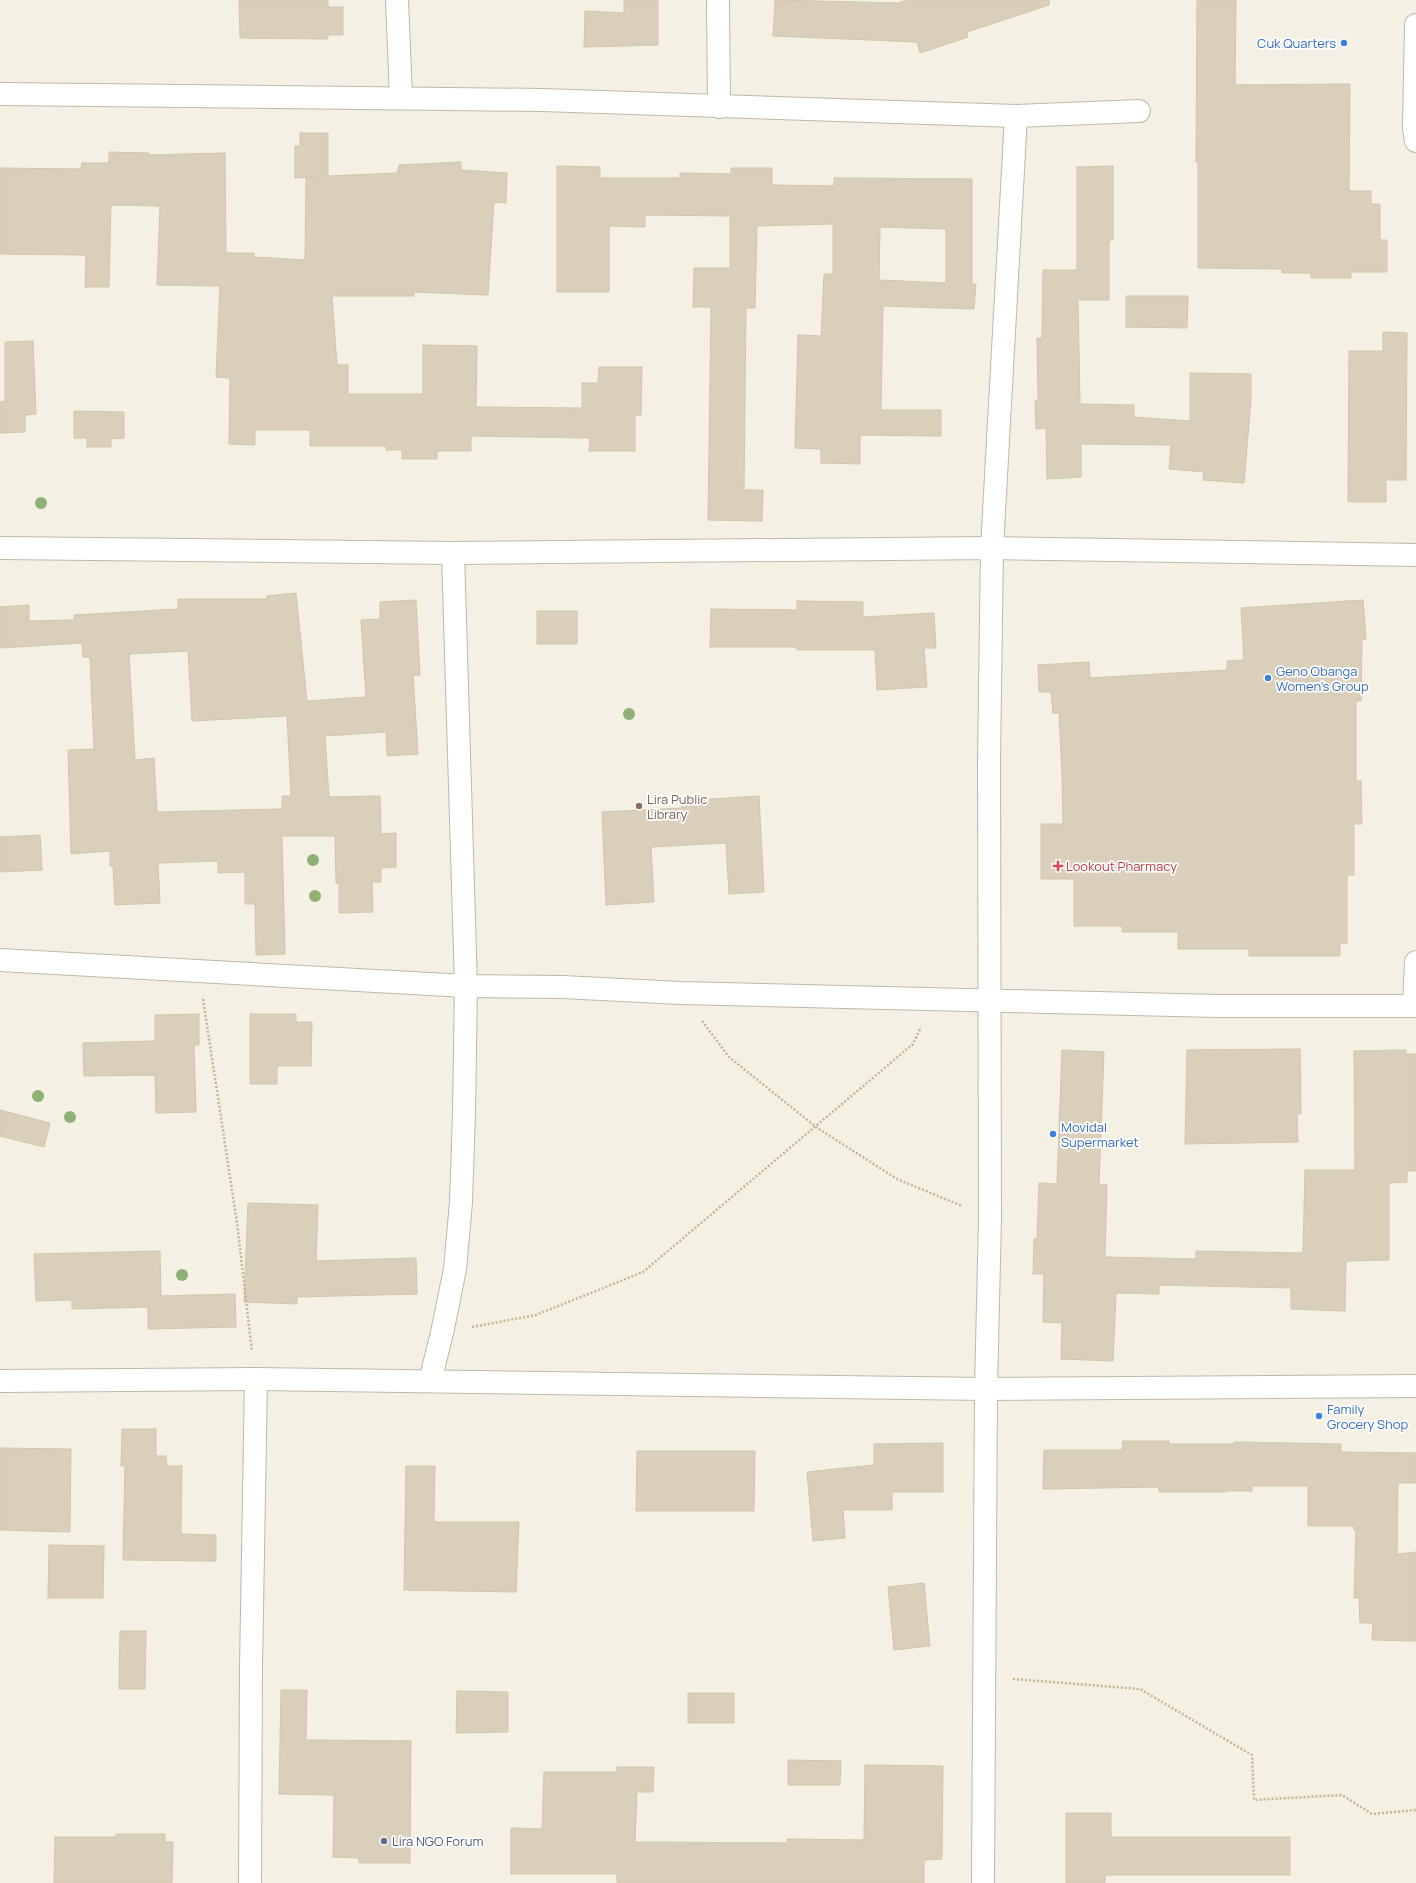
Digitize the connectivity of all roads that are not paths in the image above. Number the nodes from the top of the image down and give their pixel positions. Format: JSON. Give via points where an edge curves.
{"nodes":[{"id":1,"x":397,"y":0,"type":"edge"},
{"id":2,"x":718,"y":0,"type":"edge"},
{"id":3,"x":1416,"y":25,"type":"edge"},
{"id":4,"x":0,"y":94,"type":"edge"},
{"id":5,"x":401,"y":98,"type":"junction"},
{"id":6,"x":719,"y":107,"type":"junction"},
{"id":7,"x":1140,"y":111,"type":"dead end"},
{"id":8,"x":1016,"y":116,"type":"junction"},
{"id":9,"x":1416,"y":141,"type":"edge"},
{"id":10,"x":0,"y":548,"type":"edge"},
{"id":11,"x":992,"y":548,"type":"junction"},
{"id":12,"x":453,"y":553,"type":"junction"},
{"id":13,"x":1416,"y":555,"type":"edge"},
{"id":14,"x":0,"y":960,"type":"edge"},
{"id":15,"x":1416,"y":962,"type":"edge"},
{"id":16,"x":466,"y":986,"type":"junction"},
{"id":17,"x":990,"y":1001,"type":"junction"},
{"id":18,"x":1415,"y":1006,"type":"edge"},
{"id":19,"x":256,"y":1379,"type":"junction"},
{"id":20,"x":0,"y":1381,"type":"edge"},
{"id":21,"x":430,"y":1381,"type":"junction"},
{"id":22,"x":1416,"y":1386,"type":"edge"},
{"id":23,"x":986,"y":1389,"type":"junction"},
{"id":24,"x":250,"y":1883,"type":"edge"},
{"id":25,"x":983,"y":1883,"type":"edge"}],
"edges":[{"from":1,"to":5,"type":"street"},
{"from":2,"to":6,"type":"street"},
{"from":3,"to":9,"type":"street"},
{"from":4,"to":5,"type":"street"},
{"from":5,"to":6,"type":"street"},
{"from":6,"to":8,"type":"street"},
{"from":7,"to":8,"type":"street"},
{"from":8,"to":11,"type":"street"},
{"from":10,"to":12,"type":"street"},
{"from":11,"to":12,"type":"street"},
{"from":11,"to":13,"type":"street"},
{"from":11,"to":17,"type":"street","via":[[989,761]]},
{"from":12,"to":16,"type":"street"},
{"from":14,"to":16,"type":"street"},
{"from":15,"to":18,"type":"street"},
{"from":16,"to":17,"type":"street"},
{"from":16,"to":21,"type":"street","via":[[461,1202],[455,1269]]},
{"from":17,"to":18,"type":"street","via":[[1217,1006]]},
{"from":17,"to":23,"type":"street","via":[[990,1218]]},
{"from":19,"to":20,"type":"street"},
{"from":19,"to":21,"type":"street"},
{"from":19,"to":24,"type":"street"},
{"from":21,"to":23,"type":"street"},
{"from":22,"to":23,"type":"street"},
{"from":23,"to":25,"type":"street"}]}
